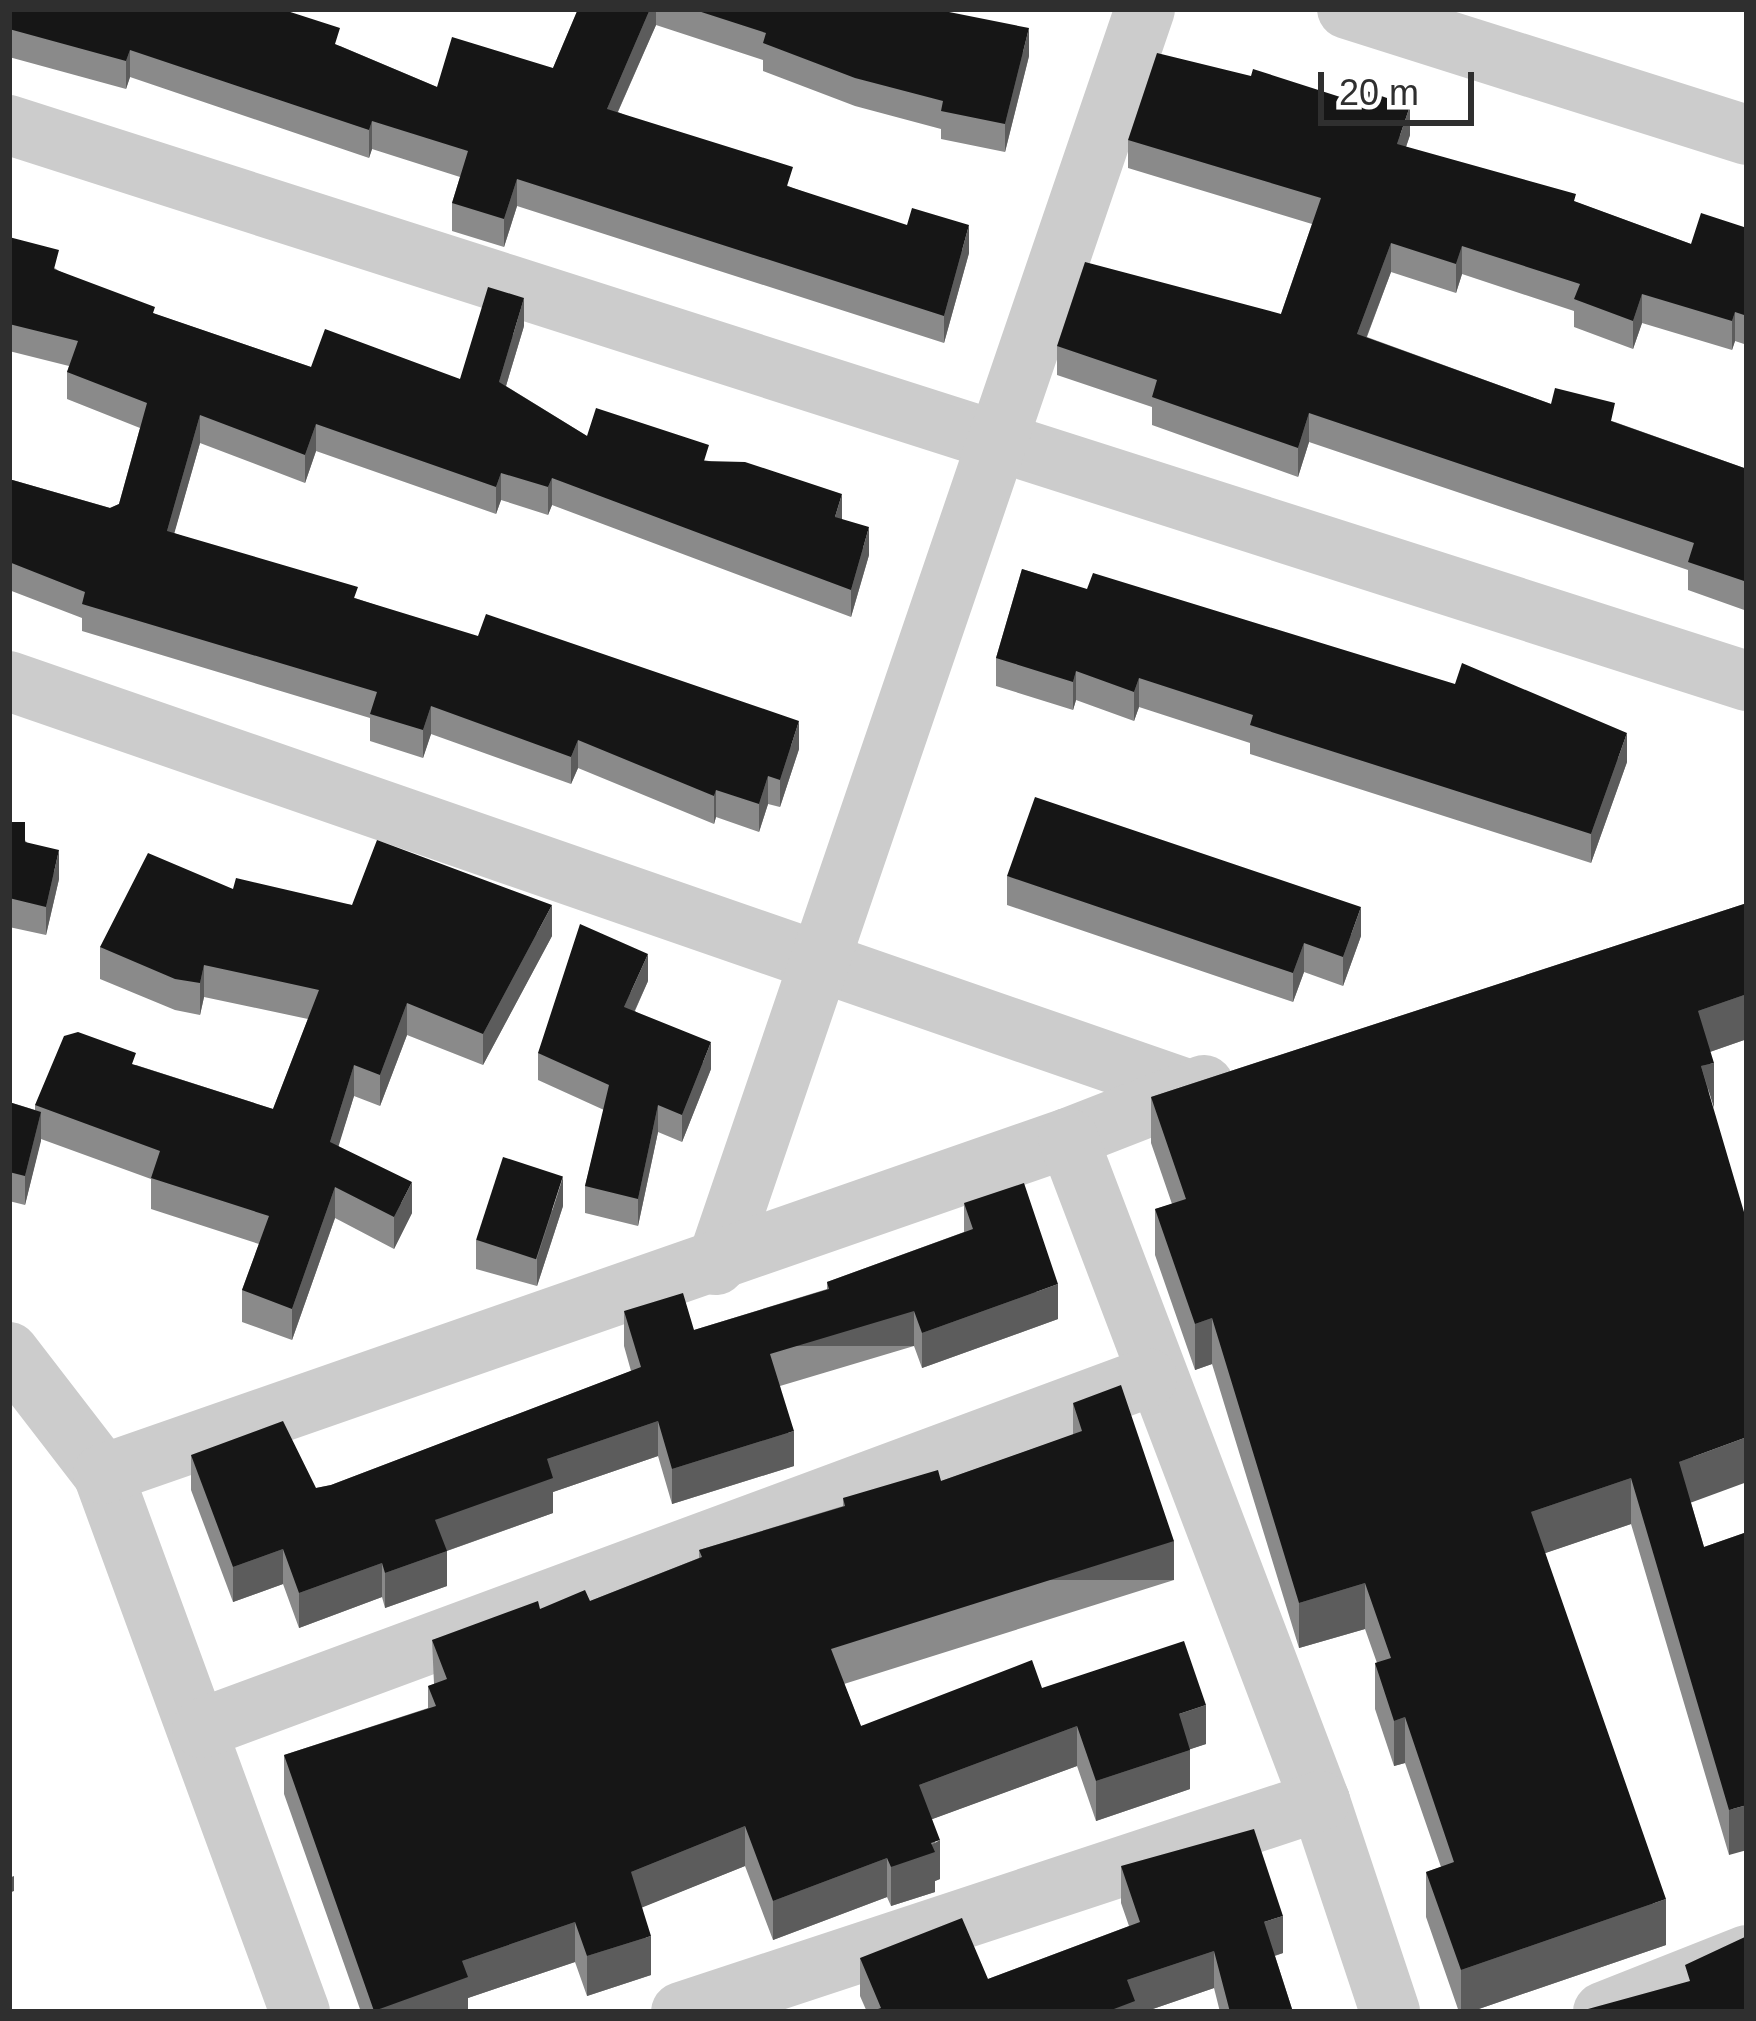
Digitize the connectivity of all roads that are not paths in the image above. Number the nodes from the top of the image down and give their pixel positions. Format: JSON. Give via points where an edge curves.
{"nodes":[{"id":1,"x":1145,"y":9,"type":"edge"},
{"id":2,"x":1347,"y":9,"type":"edge"},
{"id":3,"x":9,"y":125,"type":"edge"},
{"id":4,"x":1747,"y":136,"type":"edge"},
{"id":5,"x":1004,"y":440,"type":"junction"},
{"id":6,"x":9,"y":681,"type":"edge"},
{"id":7,"x":1747,"y":682,"type":"edge"},
{"id":8,"x":822,"y":957,"type":"junction"},
{"id":9,"x":1256,"y":1069,"type":"edge"},
{"id":10,"x":1190,"y":1090,"type":"junction"},
{"id":11,"x":1068,"y":1138,"type":"junction"},
{"id":12,"x":716,"y":1265,"type":"junction"},
{"id":13,"x":9,"y":1352,"type":"edge"},
{"id":14,"x":1160,"y":1373,"type":"junction"},
{"id":15,"x":103,"y":1474,"type":"junction"},
{"id":16,"x":202,"y":1728,"type":"junction"},
{"id":17,"x":1320,"y":1801,"type":"junction"},
{"id":18,"x":1747,"y":1955,"type":"edge"},
{"id":19,"x":300,"y":2012,"type":"edge"},
{"id":20,"x":681,"y":2012,"type":"edge"},
{"id":21,"x":1390,"y":2012,"type":"edge"},
{"id":22,"x":1603,"y":2012,"type":"edge"}],
"edges":[{"from":1,"to":5,"type":"street"},
{"from":2,"to":4,"type":"street"},
{"from":3,"to":5,"type":"street"},
{"from":5,"to":7,"type":"street"},
{"from":5,"to":8,"type":"street"},
{"from":6,"to":8,"type":"street"},
{"from":8,"to":10,"type":"street"},
{"from":8,"to":12,"type":"street"},
{"from":9,"to":10,"type":"street"},
{"from":10,"to":11,"type":"street"},
{"from":11,"to":12,"type":"street"},
{"from":11,"to":14,"type":"street"},
{"from":12,"to":15,"type":"street"},
{"from":13,"to":15,"type":"street"},
{"from":14,"to":16,"type":"street"},
{"from":14,"to":17,"type":"street"},
{"from":15,"to":16,"type":"street"},
{"from":16,"to":19,"type":"street"},
{"from":17,"to":20,"type":"street"},
{"from":17,"to":21,"type":"street"},
{"from":18,"to":22,"type":"street"}]}
